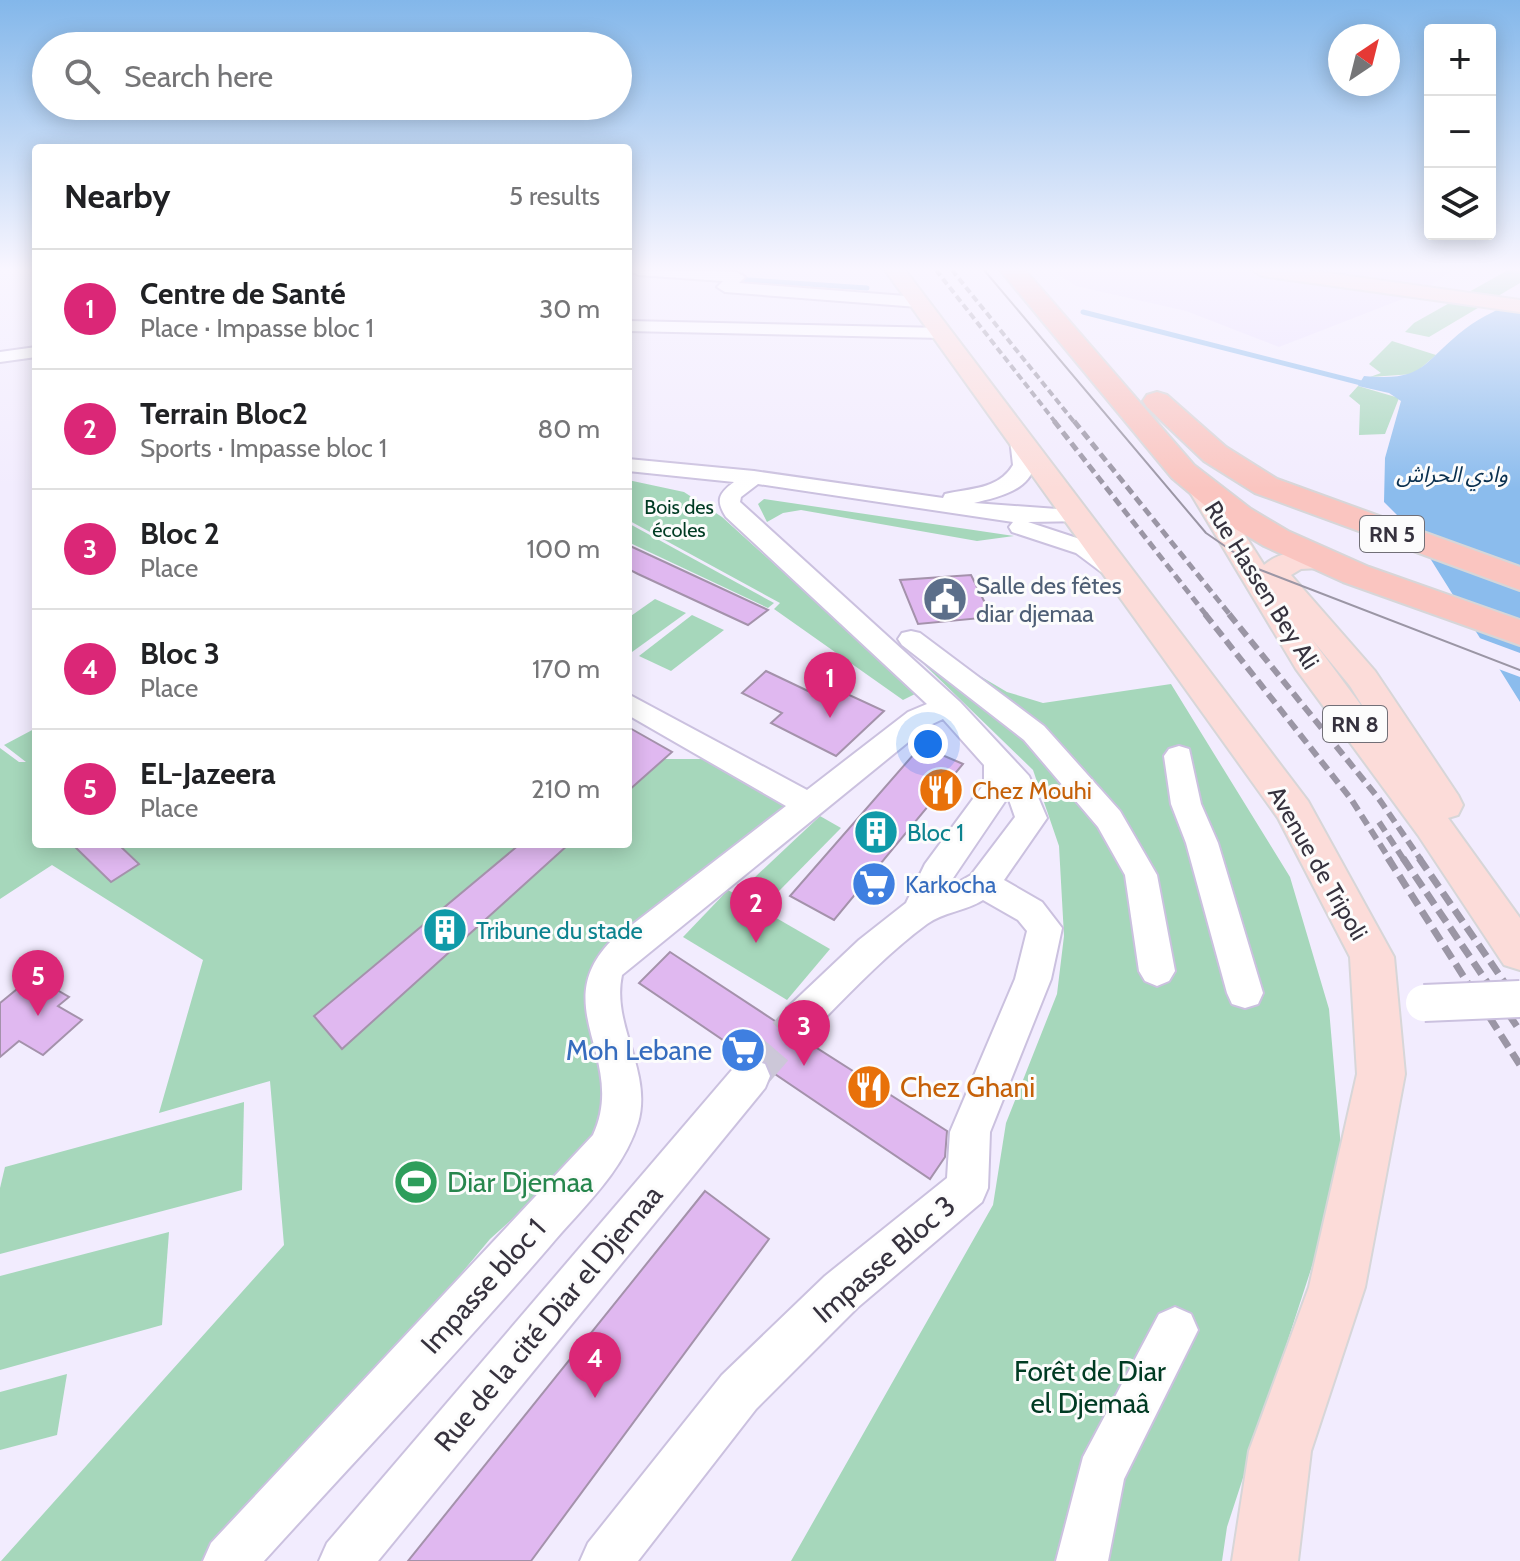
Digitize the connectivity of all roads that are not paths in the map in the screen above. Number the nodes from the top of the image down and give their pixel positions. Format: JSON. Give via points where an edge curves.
{"nodes":[{"id":1,"x":949,"y":343,"type":"edge"},
{"id":2,"x":1079,"y":343,"type":"edge"},
{"id":3,"x":1096,"y":343,"type":"edge"},
{"id":4,"x":32,"y":353,"type":"edge"},
{"id":5,"x":0,"y":357,"type":"edge"},
{"id":6,"x":1020,"y":439,"type":"junction"},
{"id":7,"x":632,"y":465,"type":"edge"},
{"id":8,"x":662,"y":468,"type":"junction"},
{"id":9,"x":754,"y":477,"type":"junction"},
{"id":10,"x":818,"y":487,"type":"junction"},
{"id":11,"x":1202,"y":489,"type":"junction"},
{"id":12,"x":925,"y":503,"type":"junction"},
{"id":13,"x":1070,"y":508,"type":"junction"},
{"id":14,"x":758,"y":533,"type":"junction"},
{"id":15,"x":1328,"y":561,"type":"junction"},
{"id":16,"x":1119,"y":573,"type":"junction"},
{"id":17,"x":1520,"y":579,"type":"edge"},
{"id":18,"x":1520,"y":633,"type":"edge"},
{"id":19,"x":911,"y":639,"type":"dead end"},
{"id":20,"x":632,"y":705,"type":"edge"},
{"id":21,"x":950,"y":709,"type":"junction"},
{"id":22,"x":1179,"y":756,"type":"dead end"},
{"id":23,"x":999,"y":761,"type":"junction"},
{"id":24,"x":809,"y":805,"type":"junction"},
{"id":25,"x":983,"y":884,"type":"junction"},
{"id":26,"x":918,"y":912,"type":"junction"},
{"id":27,"x":1520,"y":917,"type":"edge"},
{"id":28,"x":1520,"y":952,"type":"edge"},
{"id":29,"x":1157,"y":971,"type":"dead end"},
{"id":30,"x":1245,"y":993,"type":"dead end"},
{"id":31,"x":1520,"y":999,"type":"edge"},
{"id":32,"x":1424,"y":1003,"type":"dead end"},
{"id":33,"x":800,"y":1019,"type":"tunnel mouth"},
{"id":34,"x":751,"y":1076,"type":"tunnel mouth"},
{"id":35,"x":1175,"y":1330,"type":"dead end"},
{"id":36,"x":229,"y":1561,"type":"edge"},
{"id":37,"x":345,"y":1561,"type":"edge"},
{"id":38,"x":606,"y":1561,"type":"edge"},
{"id":39,"x":1082,"y":1561,"type":"edge"},
{"id":40,"x":1265,"y":1561,"type":"edge"}],
"edges":[{"from":1,"to":6,"type":"main road","name":"Avenue de Tripoli"},
{"from":2,"to":11,"type":"highway","number":"RN 5"},
{"from":3,"to":17,"type":"highway","number":"RN 5","via":[[1198,440],[1266,486]]},
{"from":4,"to":5,"type":"street"},
{"from":6,"to":12,"type":"street","via":[[1024,465],[1010,484],[987,494]]},
{"from":6,"to":13,"type":"main road","name":"Avenue de Tripoli"},
{"from":7,"to":8,"type":"street"},
{"from":8,"to":9,"type":"street"},
{"from":8,"to":14,"type":"street","via":[[696,484]]},
{"from":9,"to":10,"type":"street"},
{"from":9,"to":14,"type":"street","via":[[734,488],[729,502]]},
{"from":10,"to":12,"type":"street"},
{"from":10,"to":14,"type":"street","via":[[753,499],[748,515]]},
{"from":11,"to":15,"type":"highway","number":"RN 5","via":[[1257,526]]},
{"from":11,"to":28,"type":"main road","name":"Rue Hassen Bey Ali","number":"RN 8","via":[[1308,661]]},
{"from":12,"to":13,"type":"street","via":[[1013,515]]},
{"from":12,"to":16,"type":"street","via":[[1050,535],[1084,548]]},
{"from":13,"to":16,"type":"main road","name":"Avenue de Tripoli"},
{"from":14,"to":21,"type":"street"},
{"from":15,"to":18,"type":"highway","number":"RN 5"},
{"from":15,"to":27,"type":"main road","name":"Rue Hassen Bey Ali","number":"RN 8","via":[[1285,563],[1275,576],[1363,679]]},
{"from":16,"to":40,"type":"main road","name":"Avenue de Tripoli","via":[[1294,811],[1372,957],[1381,1074],[1337,1287],[1280,1451]]},
{"from":19,"to":29,"type":"street","via":[[1034,733],[1109,819],[1141,875]]},
{"from":20,"to":24,"type":"street"},
{"from":21,"to":23,"type":"street"},
{"from":21,"to":24,"type":"street","name":"Impasse bloc 1","via":[[918,719]]},
{"from":22,"to":30,"type":"street","via":[[1186,804]]},
{"from":23,"to":25,"type":"street","via":[[1018,784],[1031,818]]},
{"from":23,"to":26,"type":"street","via":[[999,786],[937,873]]},
{"from":24,"to":36,"type":"street","name":"Impasse bloc 1","via":[[613,959],[601,991],[624,1097],[607,1149]]},
{"from":25,"to":26,"type":"street","via":[[959,899]]},
{"from":25,"to":38,"type":"street","name":"Impasse Bloc 3","via":[[1030,911],[1045,928],[1033,979],[970,1132],[967,1188],[841,1292],[739,1392]]},
{"from":26,"to":33,"type":"street"},
{"from":31,"to":32,"type":"street","bridge":true},
{"from":34,"to":37,"type":"street","name":"Rue de la cité Diar el Djemaa"},
{"from":35,"to":39,"type":"street","via":[[1100,1474]]}]}
